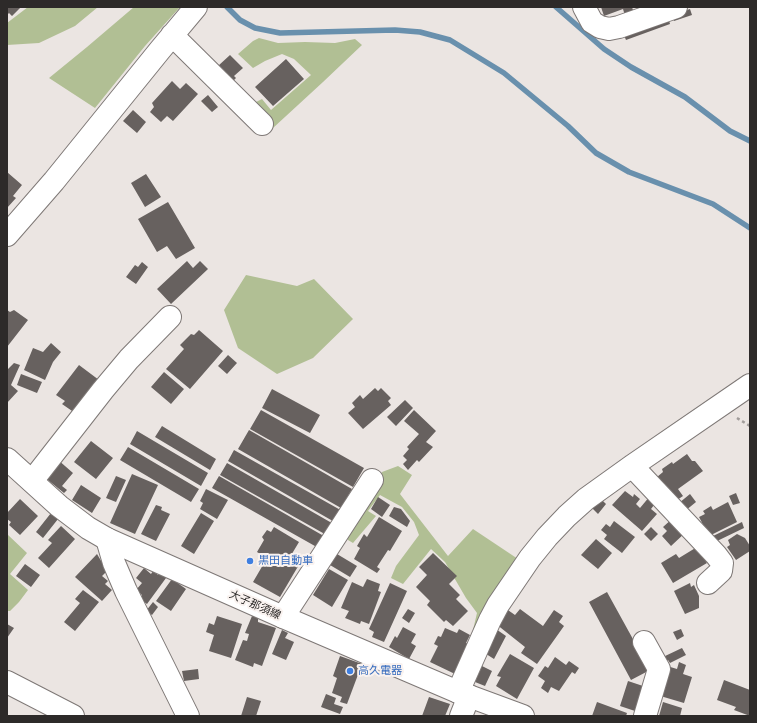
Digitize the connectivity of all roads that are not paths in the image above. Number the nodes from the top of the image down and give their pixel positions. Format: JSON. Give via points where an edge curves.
{"nodes":[{"id":1,"x":196,"y":7,"type":"edge"},
{"id":2,"x":584,"y":7,"type":"edge"},
{"id":3,"x":676,"y":7,"type":"edge"},
{"id":4,"x":172,"y":35,"type":"junction"},
{"id":5,"x":262,"y":124,"type":"dead end"},
{"id":6,"x":7,"y":235,"type":"edge"},
{"id":7,"x":170,"y":317,"type":"dead end"},
{"id":8,"x":750,"y":385,"type":"edge"},
{"id":9,"x":7,"y":459,"type":"edge"},
{"id":10,"x":632,"y":466,"type":"junction"},
{"id":11,"x":372,"y":480,"type":"dead end"},
{"id":12,"x":32,"y":481,"type":"junction"},
{"id":13,"x":107,"y":539,"type":"junction"},
{"id":14,"x":708,"y":583,"type":"dead end"},
{"id":15,"x":283,"y":617,"type":"junction"},
{"id":16,"x":644,"y":642,"type":"dead end"},
{"id":17,"x":7,"y":682,"type":"edge"},
{"id":18,"x":464,"y":694,"type":"junction"},
{"id":19,"x":73,"y":716,"type":"edge"},
{"id":20,"x":188,"y":716,"type":"edge"},
{"id":21,"x":461,"y":716,"type":"edge"},
{"id":22,"x":523,"y":716,"type":"edge"},
{"id":23,"x":645,"y":716,"type":"edge"}],
"edges":[{"from":1,"to":4,"type":"street"},
{"from":2,"to":3,"type":"street","via":[[592,22],[609,29]]},
{"from":4,"to":5,"type":"street"},
{"from":4,"to":6,"type":"street"},
{"from":7,"to":12,"type":"street","via":[[129,358]]},
{"from":8,"to":10,"type":"street"},
{"from":9,"to":12,"type":"street","name":"大子那須線"},
{"from":10,"to":14,"type":"street","via":[[722,563],[721,571]]},
{"from":10,"to":18,"type":"street","via":[[567,516],[530,558],[490,620]]},
{"from":11,"to":15,"type":"street"},
{"from":12,"to":13,"type":"street","name":"大子那須線","via":[[82,524]]},
{"from":13,"to":15,"type":"street","name":"大子那須線"},
{"from":13,"to":20,"type":"street","via":[[126,591]]},
{"from":15,"to":18,"type":"street","name":"大子那須線"},
{"from":16,"to":23,"type":"street","via":[[659,669]]},
{"from":17,"to":19,"type":"street"},
{"from":18,"to":21,"type":"street"},
{"from":18,"to":22,"type":"street","name":"大子那須線"}]}
